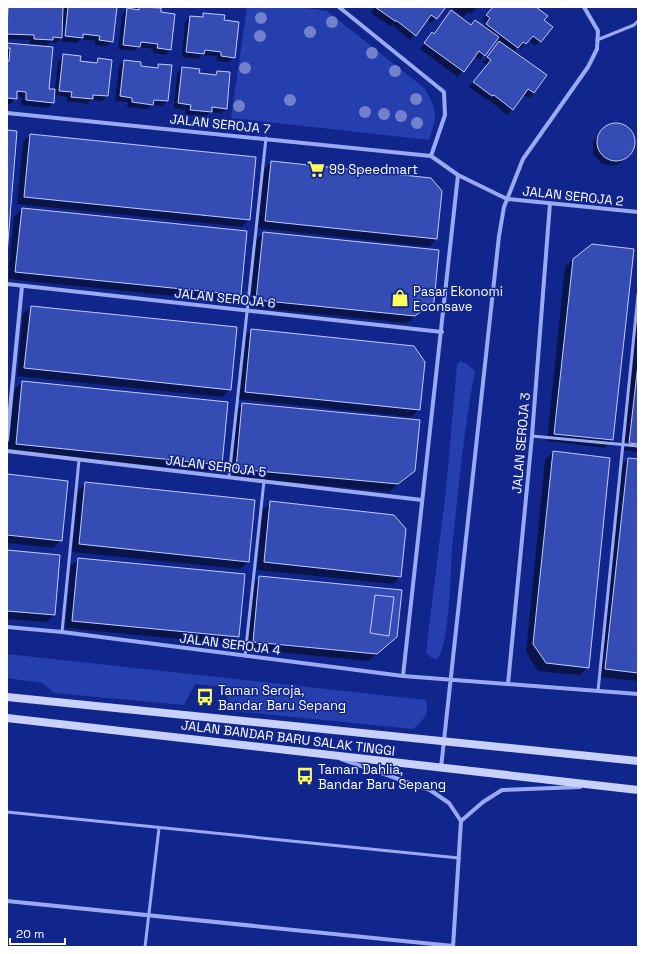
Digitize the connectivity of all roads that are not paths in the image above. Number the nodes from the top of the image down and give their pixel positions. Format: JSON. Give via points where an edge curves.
{"nodes":[{"id":1,"x":339,"y":7,"type":"edge"},
{"id":2,"x":586,"y":8,"type":"edge"},
{"id":3,"x":638,"y":21,"type":"edge"},
{"id":4,"x":597,"y":40,"type":"junction"},
{"id":5,"x":7,"y":113,"type":"edge"},
{"id":6,"x":266,"y":138,"type":"junction"},
{"id":7,"x":431,"y":156,"type":"junction"},
{"id":8,"x":458,"y":175,"type":"junction"},
{"id":9,"x":507,"y":199,"type":"junction"},
{"id":10,"x":550,"y":203,"type":"junction"},
{"id":11,"x":638,"y":212,"type":"edge"},
{"id":12,"x":7,"y":284,"type":"edge"},
{"id":13,"x":22,"y":286,"type":"junction"},
{"id":14,"x":638,"y":295,"type":"edge"},
{"id":15,"x":247,"y":311,"type":"junction"},
{"id":16,"x":442,"y":332,"type":"junction"},
{"id":17,"x":532,"y":436,"type":"junction"},
{"id":18,"x":7,"y":440,"type":"edge"},
{"id":19,"x":623,"y":445,"type":"junction"},
{"id":20,"x":638,"y":446,"type":"edge"},
{"id":21,"x":7,"y":452,"type":"edge"},
{"id":22,"x":79,"y":460,"type":"junction"},
{"id":23,"x":229,"y":477,"type":"junction"},
{"id":24,"x":264,"y":481,"type":"junction"},
{"id":25,"x":422,"y":500,"type":"junction"},
{"id":26,"x":7,"y":627,"type":"edge"},
{"id":27,"x":62,"y":632,"type":"junction"},
{"id":28,"x":245,"y":657,"type":"junction"},
{"id":29,"x":403,"y":676,"type":"junction"},
{"id":30,"x":450,"y":679,"type":"junction"},
{"id":31,"x":508,"y":684,"type":"junction"},
{"id":32,"x":598,"y":691,"type":"junction"},
{"id":33,"x":638,"y":694,"type":"edge"},
{"id":34,"x":7,"y":697,"type":"edge"},
{"id":35,"x":7,"y":718,"type":"edge"},
{"id":36,"x":442,"y":741,"type":"junction"},
{"id":37,"x":329,"y":755,"type":"junction"},
{"id":38,"x":638,"y":761,"type":"edge"},
{"id":39,"x":441,"y":768,"type":"junction"},
{"id":40,"x":602,"y":786,"type":"junction"},
{"id":41,"x":638,"y":790,"type":"edge"},
{"id":42,"x":7,"y":812,"type":"edge"},
{"id":43,"x":461,"y":821,"type":"junction"},
{"id":44,"x":159,"y":828,"type":"junction"},
{"id":45,"x":459,"y":858,"type":"junction"},
{"id":46,"x":7,"y":901,"type":"edge"},
{"id":47,"x":149,"y":915,"type":"junction"},
{"id":48,"x":453,"y":946,"type":"edge"},
{"id":49,"x":145,"y":947,"type":"edge"}],
"edges":[{"from":1,"to":7,"type":"street","via":[[444,92],[445,115]]},
{"from":2,"to":4,"type":"street","via":[[598,31]]},
{"from":3,"to":4,"type":"lane"},
{"from":4,"to":9,"type":"street","via":[[597,49],[588,67],[523,159]]},
{"from":5,"to":6,"type":"street","name":"JALAN SEROJA 7"},
{"from":6,"to":7,"type":"street","name":"JALAN SEROJA 7"},
{"from":6,"to":15,"type":"lane"},
{"from":7,"to":8,"type":"street"},
{"from":8,"to":9,"type":"street"},
{"from":8,"to":16,"type":"street"},
{"from":9,"to":10,"type":"street","name":"JALAN SEROJA 2"},
{"from":9,"to":30,"type":"street","via":[[499,236]]},
{"from":10,"to":11,"type":"street","name":"JALAN SEROJA 2"},
{"from":10,"to":17,"type":"street","name":"JALAN SEROJA 3"},
{"from":12,"to":13,"type":"street","name":"JALAN SEROJA 6"},
{"from":13,"to":15,"type":"street","name":"JALAN SEROJA 6"},
{"from":13,"to":18,"type":"street"},
{"from":14,"to":19,"type":"lane"},
{"from":15,"to":16,"type":"street","name":"JALAN SEROJA 6"},
{"from":15,"to":23,"type":"lane"},
{"from":16,"to":25,"type":"street"},
{"from":17,"to":19,"type":"lane"},
{"from":17,"to":31,"type":"street","name":"JALAN SEROJA 3"},
{"from":19,"to":20,"type":"lane"},
{"from":19,"to":32,"type":"lane"},
{"from":21,"to":22,"type":"street","name":"JALAN SEROJA 5"},
{"from":22,"to":23,"type":"street","name":"JALAN SEROJA 5"},
{"from":22,"to":27,"type":"lane"},
{"from":23,"to":24,"type":"street","name":"JALAN SEROJA 5"},
{"from":24,"to":25,"type":"street","name":"JALAN SEROJA 5"},
{"from":24,"to":28,"type":"lane"},
{"from":25,"to":29,"type":"street"},
{"from":26,"to":27,"type":"street","name":"JALAN SEROJA 4"},
{"from":27,"to":28,"type":"street","name":"JALAN SEROJA 4"},
{"from":28,"to":29,"type":"street","name":"JALAN SEROJA 4"},
{"from":29,"to":30,"type":"street","name":"JALAN SEROJA 4"},
{"from":30,"to":31,"type":"street","name":"JALAN SEROJA 4"},
{"from":30,"to":36,"type":"street"},
{"from":31,"to":32,"type":"street","name":"JALAN SEROJA 4"},
{"from":32,"to":33,"type":"street","name":"JALAN SEROJA 4"},
{"from":34,"to":36,"type":"main road","name":"JALAN BANDAR BARU SALAK TINGGI"},
{"from":35,"to":37,"type":"main road","name":"JALAN BANDAR BARU SALAK TINGGI"},
{"from":36,"to":38,"type":"main road","name":"JALAN BANDAR BARU SALAK TINGGI"},
{"from":36,"to":39,"type":"street"},
{"from":37,"to":39,"type":"main road","name":"JALAN BANDAR BARU SALAK TINGGI"},
{"from":37,"to":43,"type":"street","via":[[430,790],[449,803]]},
{"from":39,"to":40,"type":"main road","name":"JALAN BANDAR BARU SALAK TINGGI"},
{"from":40,"to":41,"type":"main road","name":"JALAN BANDAR BARU SALAK TINGGI"},
{"from":40,"to":43,"type":"street","via":[[502,790]]},
{"from":42,"to":44,"type":"lane"},
{"from":43,"to":45,"type":"street"},
{"from":44,"to":45,"type":"lane"},
{"from":44,"to":47,"type":"lane"},
{"from":45,"to":48,"type":"street"},
{"from":46,"to":47,"type":"street"},
{"from":47,"to":48,"type":"street"},
{"from":47,"to":49,"type":"lane"}]}
